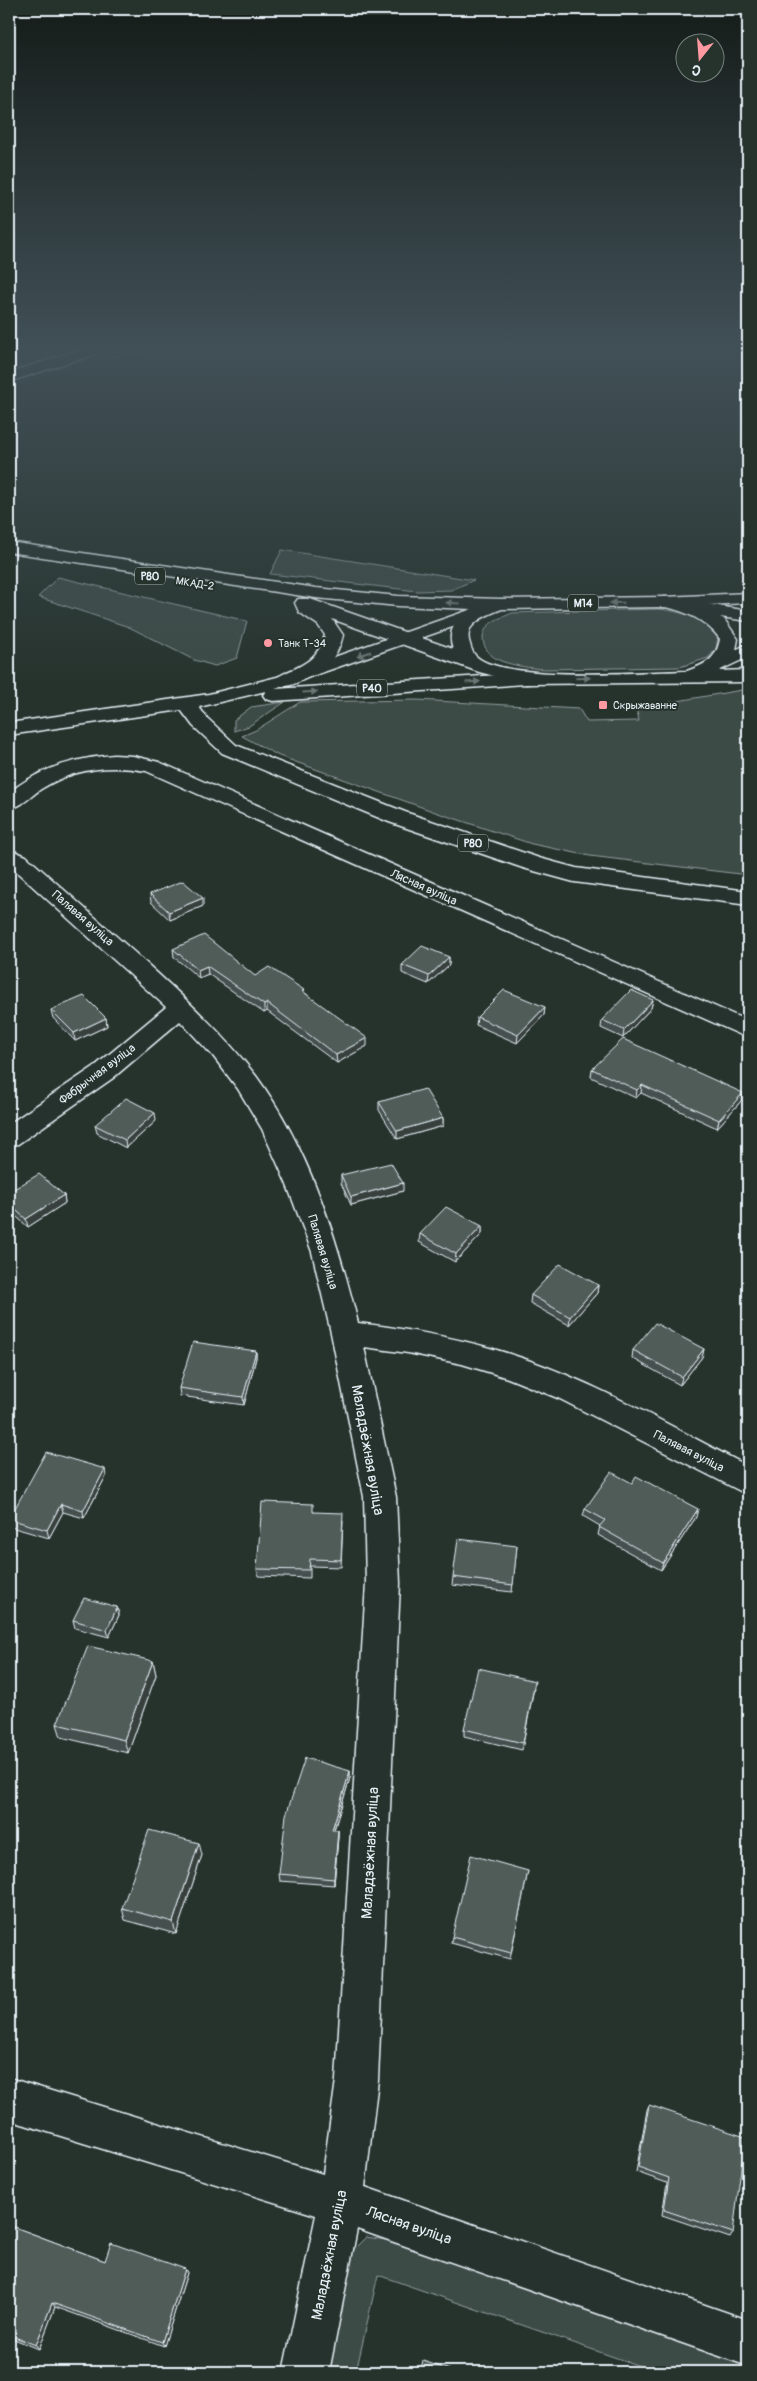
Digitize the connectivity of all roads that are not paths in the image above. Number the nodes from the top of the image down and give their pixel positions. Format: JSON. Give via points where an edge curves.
{"nodes":[{"id":1,"x":9,"y":547,"type":"edge"},
{"id":2,"x":9,"y":554,"type":"edge"},
{"id":3,"x":748,"y":598,"type":"edge"},
{"id":4,"x":292,"y":599,"type":"junction"},
{"id":5,"x":666,"y":602,"type":"junction"},
{"id":6,"x":501,"y":604,"type":"junction"},
{"id":7,"x":475,"y":613,"type":"junction"},
{"id":8,"x":748,"y":616,"type":"edge"},
{"id":9,"x":408,"y":638,"type":"junction"},
{"id":10,"x":748,"y":650,"type":"edge"},
{"id":11,"x":469,"y":661,"type":"junction"},
{"id":12,"x":710,"y":669,"type":"junction"},
{"id":13,"x":748,"y":676,"type":"edge"},
{"id":14,"x":684,"y":678,"type":"junction"},
{"id":15,"x":534,"y":679,"type":"junction"},
{"id":16,"x":284,"y":681,"type":"junction"},
{"id":17,"x":245,"y":697,"type":"junction"},
{"id":18,"x":210,"y":700,"type":"junction"},
{"id":19,"x":187,"y":704,"type":"junction"},
{"id":20,"x":9,"y":729,"type":"edge"},
{"id":21,"x":213,"y":735,"type":"junction"},
{"id":22,"x":9,"y":803,"type":"edge"},
{"id":23,"x":9,"y":856,"type":"edge"},
{"id":24,"x":748,"y":898,"type":"edge"},
{"id":25,"x":181,"y":1007,"type":"junction"},
{"id":26,"x":748,"y":1030,"type":"edge"},
{"id":27,"x":9,"y":1137,"type":"edge"},
{"id":28,"x":346,"y":1332,"type":"junction"},
{"id":29,"x":748,"y":1481,"type":"edge"},
{"id":30,"x":9,"y":2099,"type":"edge"},
{"id":31,"x":341,"y":2201,"type":"junction"},
{"id":32,"x":748,"y":2343,"type":"edge"},
{"id":33,"x":306,"y":2372,"type":"edge"}],
"edges":[{"from":6,"to":1,"type":"main road","number":"Р80","one_way":true,"via":[[316,593]]},
{"from":2,"to":4,"type":"main road","name":"МКАД-2","number":"Р80"},
{"from":3,"to":5,"type":"main road"},
{"from":4,"to":9,"type":"main road","number":"Р80"},
{"from":4,"to":16,"type":"main road","via":[[324,621],[334,635],[331,650],[322,661]]},
{"from":5,"to":6,"type":"main road","number":"М14","one_way":true},
{"from":5,"to":8,"type":"main road","number":"М14"},
{"from":5,"to":12,"type":"main road","number":"М14","via":[[695,610],[718,624],[729,639],[726,655]]},
{"from":6,"to":7,"type":"main road","number":"М14"},
{"from":7,"to":9,"type":"main road","number":"Р40"},
{"from":7,"to":11,"type":"main road","via":[[463,625],[459,636],[460,647]]},
{"from":9,"to":11,"type":"main road","number":"Р80"},
{"from":9,"to":16,"type":"main road","number":"Р40","one_way":true},
{"from":10,"to":12,"type":"main road"},
{"from":11,"to":15,"type":"main road","number":"М14","via":[[508,675]]},
{"from":12,"to":14,"type":"main road","number":"М14"},
{"from":13,"to":14,"type":"main road","number":"М14"},
{"from":15,"to":14,"type":"main road","number":"М14","one_way":true},
{"from":17,"to":15,"type":"main road","number":"Р40","one_way":true},
{"from":16,"to":18,"type":"main road","number":"Р40"},
{"from":17,"to":18,"type":"main road","number":"Р40"},
{"from":17,"to":21,"type":"main road","via":[[220,711],[215,718]]},
{"from":18,"to":19,"type":"main road","number":"Р40"},
{"from":19,"to":20,"type":"main road","number":"Р40"},
{"from":19,"to":21,"type":"main road","number":"Р80"},
{"from":21,"to":24,"type":"main road","number":"Р80","via":[[230,749],[288,774],[531,863],[574,875]]},
{"from":22,"to":26,"type":"main road","name":"Лясная вуліца","via":[[58,772],[96,761],[126,760],[152,766]]},
{"from":23,"to":25,"type":"main road","name":"Палявая вуліца","via":[[104,936]]},
{"from":25,"to":27,"type":"main road","name":"Фабрычная вуліца","via":[[104,1072]]},
{"from":25,"to":28,"type":"main road","name":"Палявая вуліца","via":[[248,1084],[275,1129],[301,1185],[326,1252]]},
{"from":28,"to":29,"type":"main road","name":"Палявая вуліца","via":[[444,1349],[516,1368],[571,1390]]},
{"from":28,"to":31,"type":"main road","name":"Маладзёжная вуліца","via":[[380,1497],[383,1583],[357,2080]]},
{"from":30,"to":31,"type":"main road","name":"Лясная вуліца"},
{"from":31,"to":32,"type":"main road","name":"Лясная вуліца"},
{"from":31,"to":33,"type":"main road","name":"Маладзёжная вуліца"}]}
